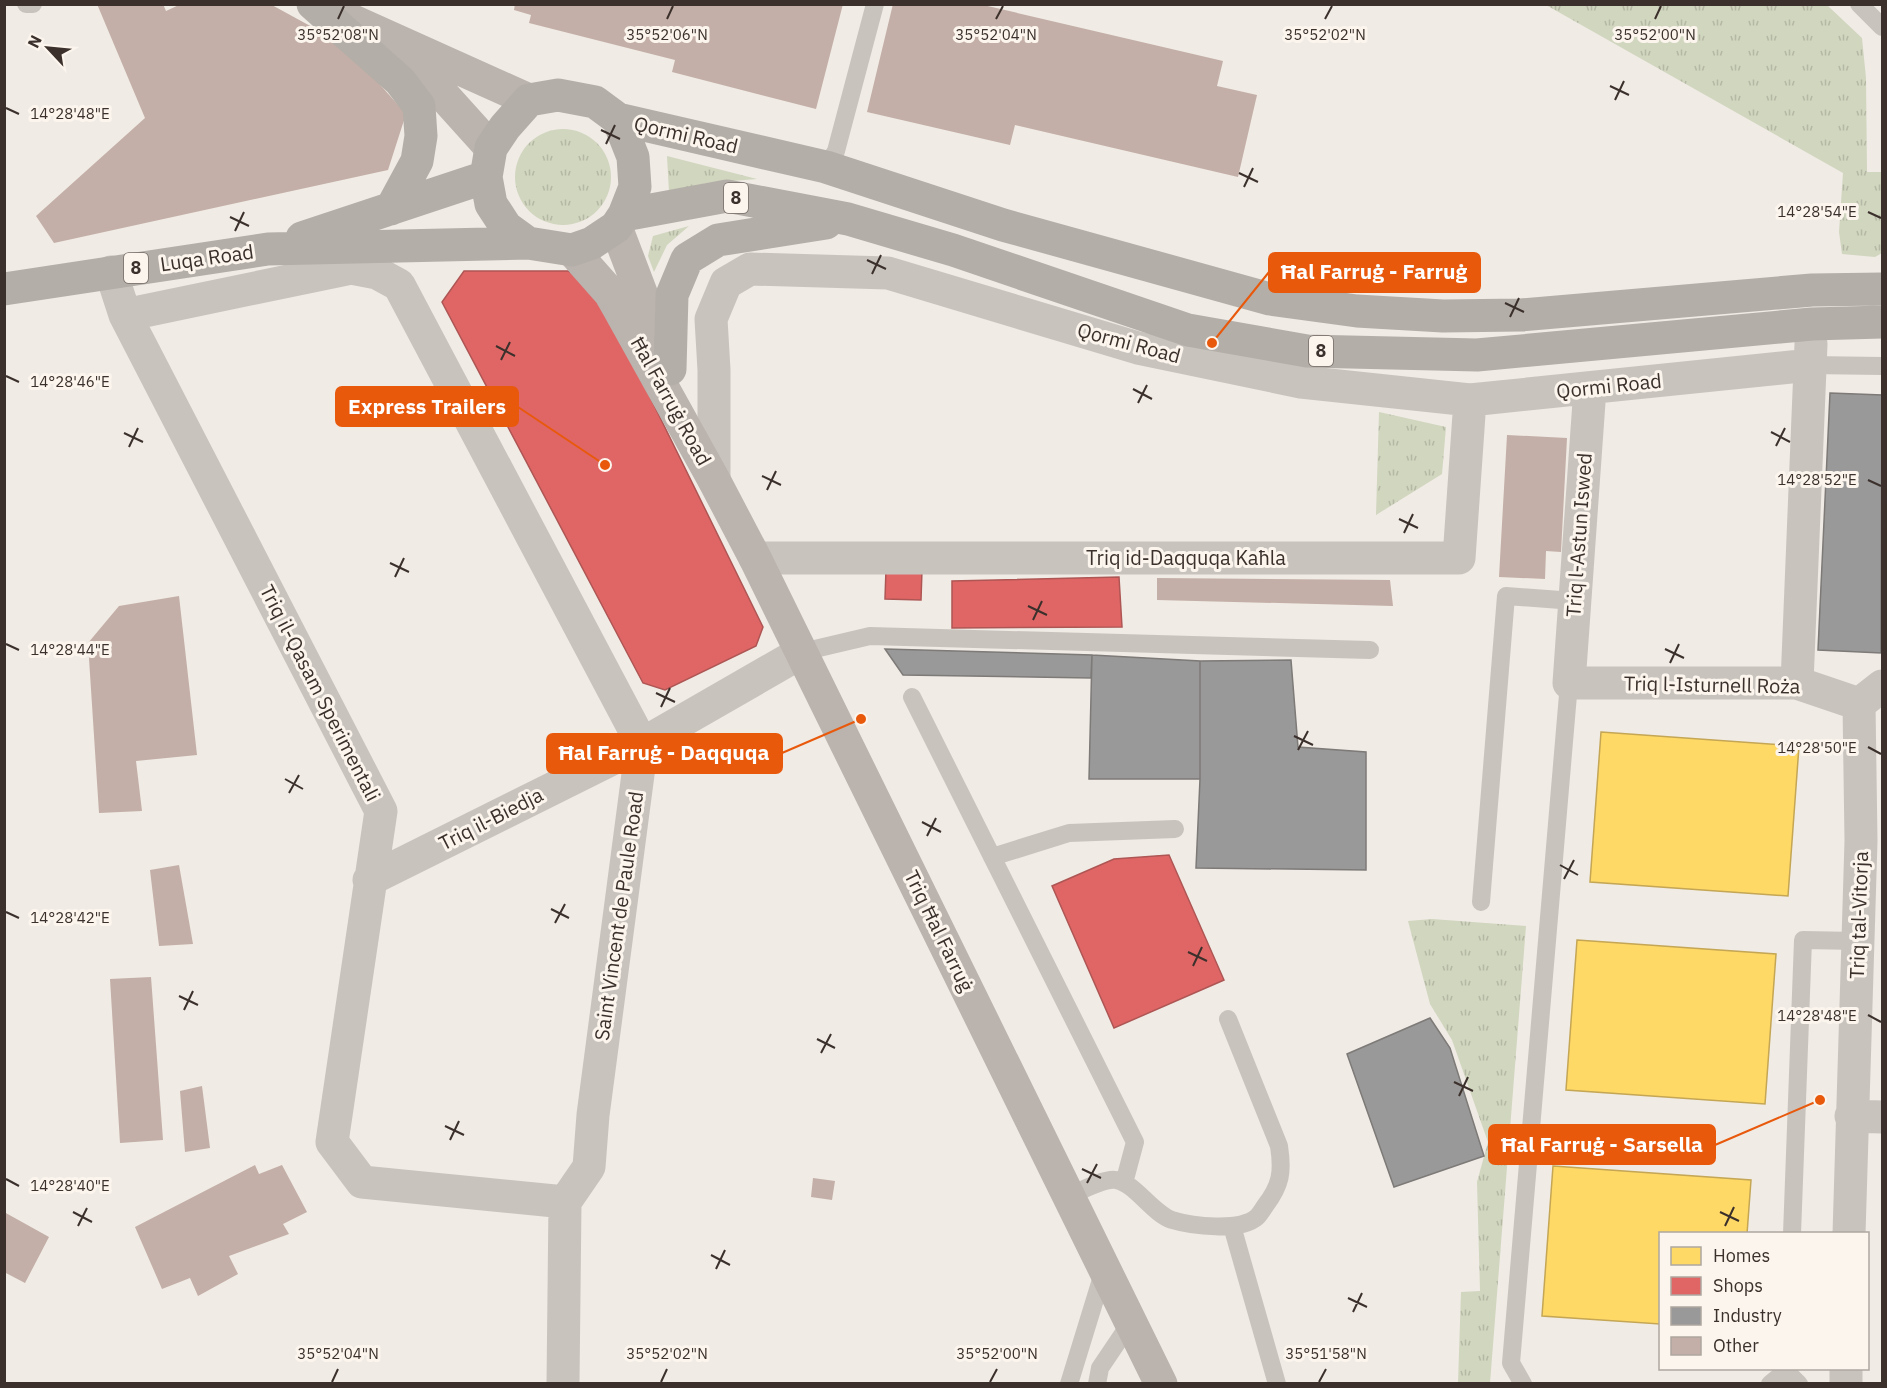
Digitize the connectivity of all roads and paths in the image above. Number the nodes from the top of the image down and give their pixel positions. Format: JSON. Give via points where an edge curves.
{"nodes":[{"id":1,"x":26,"y":4,"type":"edge"},
{"id":2,"x":33,"y":4,"type":"edge"},
{"id":3,"x":316,"y":4,"type":"edge"},
{"id":4,"x":875,"y":4,"type":"edge"},
{"id":5,"x":1859,"y":4,"type":"edge"},
{"id":6,"x":1882,"y":27,"type":"edge"},
{"id":7,"x":375,"y":32,"type":"junction"},
{"id":8,"x":529,"y":100,"type":"junction"},
{"id":9,"x":618,"y":119,"type":"junction"},
{"id":10,"x":488,"y":163,"type":"junction"},
{"id":11,"x":826,"y":167,"type":"junction"},
{"id":12,"x":391,"y":209,"type":"junction"},
{"id":13,"x":848,"y":219,"type":"junction"},
{"id":14,"x":620,"y":221,"type":"junction"},
{"id":15,"x":528,"y":243,"type":"junction"},
{"id":16,"x":268,"y":249,"type":"junction"},
{"id":17,"x":572,"y":250,"type":"junction"},
{"id":18,"x":111,"y":272,"type":"junction"},
{"id":19,"x":4,"y":289,"type":"edge"},
{"id":20,"x":1882,"y":289,"type":"edge"},
{"id":21,"x":125,"y":315,"type":"junction"},
{"id":22,"x":1882,"y":322,"type":"edge"},
{"id":23,"x":1812,"y":324,"type":"junction"},
{"id":24,"x":1810,"y":364,"type":"junction"},
{"id":25,"x":1882,"y":366,"type":"edge"},
{"id":26,"x":670,"y":369,"type":"junction"},
{"id":27,"x":1590,"y":388,"type":"junction"},
{"id":28,"x":1470,"y":400,"type":"junction"},
{"id":29,"x":714,"y":480,"type":"junction"},
{"id":30,"x":755,"y":558,"type":"junction"},
{"id":31,"x":1574,"y":601,"type":"junction"},
{"id":32,"x":1370,"y":650,"type":"dead end"},
{"id":33,"x":802,"y":652,"type":"junction"},
{"id":34,"x":1569,"y":683,"type":"junction"},
{"id":35,"x":1797,"y":683,"type":"junction"},
{"id":36,"x":1871,"y":695,"type":"edge"},
{"id":37,"x":912,"y":697,"type":"dead end"},
{"id":38,"x":642,"y":744,"type":"junction"},
{"id":39,"x":1175,"y":829,"type":"dead end"},
{"id":40,"x":1872,"y":840,"type":"edge"},
{"id":41,"x":992,"y":857,"type":"junction"},
{"id":42,"x":369,"y":880,"type":"junction"},
{"id":43,"x":1481,"y":902,"type":"dead end"},
{"id":44,"x":1858,"y":941,"type":"junction"},
{"id":45,"x":1228,"y":1019,"type":"dead end"},
{"id":46,"x":1867,"y":1116,"type":"edge"},
{"id":47,"x":1124,"y":1183,"type":"junction"},
{"id":48,"x":1069,"y":1196,"type":"junction"},
{"id":49,"x":565,"y":1202,"type":"junction"},
{"id":50,"x":1232,"y":1226,"type":"junction"},
{"id":51,"x":1792,"y":1232,"type":"edge"},
{"id":52,"x":1849,"y":1232,"type":"edge"},
{"id":53,"x":1104,"y":1268,"type":"junction"},
{"id":54,"x":1131,"y":1322,"type":"junction"},
{"id":55,"x":1790,"y":1374,"type":"edge"},
{"id":56,"x":563,"y":1383,"type":"edge"},
{"id":57,"x":1069,"y":1383,"type":"edge"},
{"id":58,"x":1097,"y":1383,"type":"edge"},
{"id":59,"x":1161,"y":1383,"type":"edge"},
{"id":60,"x":1277,"y":1383,"type":"edge"},
{"id":61,"x":1523,"y":1383,"type":"edge"},
{"id":62,"x":1770,"y":1383,"type":"edge"}],
"edges":[{"from":1,"to":2,"type":"lane"},
{"from":3,"to":7,"type":"main road"},
{"from":3,"to":12,"type":"highway","via":[[400,81],[418,106],[421,136],[417,161]]},
{"from":4,"to":11,"type":"lane","via":[[836,151]]},
{"from":5,"to":6,"type":"lane"},
{"from":7,"to":8,"type":"main road"},
{"from":7,"to":10,"type":"main road","via":[[427,77]]},
{"from":8,"to":9,"type":"highway","number":"8","via":[[558,95],[595,102]]},
{"from":8,"to":10,"type":"highway","via":[[506,127]]},
{"from":9,"to":11,"type":"highway","name":"Qormi Road","number":"8"},
{"from":9,"to":14,"type":"highway","via":[[633,157],[635,187]]},
{"from":10,"to":12,"type":"highway","name":"Luqa Road","number":"8"},
{"from":10,"to":15,"type":"highway","number":"8","via":[[491,204],[506,227]]},
{"from":11,"to":20,"type":"highway","name":"Qormi Road","number":"8","via":[[1003,225],[1270,299],[1357,311],[1521,315],[1812,290]]},
{"from":12,"to":16,"type":"highway","name":"Luqa Road","number":"8"},
{"from":13,"to":14,"type":"highway","name":"Qormi Road","number":"8","via":[[727,196]]},
{"from":13,"to":23,"type":"highway","name":"Qormi Road","number":"8","via":[[953,250],[1188,330],[1307,351],[1477,355]]},
{"from":13,"to":26,"type":"highway","via":[[718,240],[687,259],[672,295]]},
{"from":14,"to":17,"type":"highway","number":"8","via":[[592,243]]},
{"from":14,"to":26,"type":"main road","name":"Ħal Farruġ Road"},
{"from":15,"to":16,"type":"highway","name":"Luqa Road","number":"8"},
{"from":15,"to":17,"type":"highway","number":"8"},
{"from":16,"to":18,"type":"highway","name":"Luqa Road","number":"8"},
{"from":17,"to":29,"type":"main road","name":"Ħal Farruġ Road","via":[[614,300]]},
{"from":18,"to":19,"type":"highway","name":"Luqa Road","number":"8"},
{"from":18,"to":21,"type":"street","name":"Triq il-Qasam Sperimentali"},
{"from":21,"to":38,"type":"street","via":[[351,268],[377,273],[399,285]]},
{"from":21,"to":42,"type":"street","name":"Triq il-Qasam Sperimentali","via":[[381,811]]},
{"from":22,"to":23,"type":"highway","name":"Qormi Road","number":"8"},
{"from":23,"to":24,"type":"street"},
{"from":24,"to":25,"type":"lane","name":"Qormi Road"},
{"from":24,"to":27,"type":"street","name":"Qormi Road"},
{"from":24,"to":35,"type":"street"},
{"from":26,"to":29,"type":"main road","name":"Ħal Farruġ Road"},
{"from":27,"to":28,"type":"street","name":"Qormi Road"},
{"from":27,"to":31,"type":"street","name":"Triq l-Astun Iswed"},
{"from":28,"to":29,"type":"street","name":"Qormi Road","via":[[1301,382],[1138,348],[888,273],[750,269],[726,283],[711,319]]},
{"from":28,"to":30,"type":"street","name":"Triq id-Daqquqa Kaħla","via":[[1459,558]]},
{"from":29,"to":30,"type":"main road","name":"Triq Ħal Farruġ"},
{"from":30,"to":33,"type":"main road","name":"Triq Ħal Farruġ"},
{"from":31,"to":34,"type":"street","name":"Triq l-Astun Iswed"},
{"from":31,"to":43,"type":"lane","via":[[1506,596]]},
{"from":32,"to":33,"type":"lane","via":[[870,636]]},
{"from":33,"to":38,"type":"street","name":"Triq il-Biedja"},
{"from":33,"to":48,"type":"main road","name":"Triq Ħal Farruġ"},
{"from":34,"to":35,"type":"street","name":"Triq l-Isturnell Roża"},
{"from":34,"to":61,"type":"lane","via":[[1511,1364]]},
{"from":35,"to":36,"type":"street","name":"Triq l-Isturnell Roża"},
{"from":36,"to":40,"type":"street","name":"Triq tal-Vitorja"},
{"from":37,"to":41,"type":"lane"},
{"from":38,"to":42,"type":"street","name":"Triq il-Biedja"},
{"from":38,"to":49,"type":"street","name":"Saint Vincent de Paule Road","via":[[589,1167]]},
{"from":39,"to":41,"type":"lane","via":[[1069,833]]},
{"from":40,"to":44,"type":"street","name":"Triq tal-Vitorja"},
{"from":41,"to":47,"type":"lane","via":[[1135,1142]]},
{"from":42,"to":49,"type":"street","name":"Triq il-Qasam Sperimentali","via":[[332,1142],[362,1182]]},
{"from":44,"to":46,"type":"street","name":"Triq tal-Vitorja"},
{"from":44,"to":51,"type":"lane","via":[[1803,940]]},
{"from":45,"to":50,"type":"lane","via":[[1279,1146],[1282,1166],[1276,1190],[1257,1218]]},
{"from":46,"to":52,"type":"street","name":"Triq tal-Vitorja"},
{"from":47,"to":48,"type":"lane","via":[[1114,1180]]},
{"from":47,"to":50,"type":"lane","via":[[1171,1219]]},
{"from":48,"to":53,"type":"main road","name":"Triq Ħal Farruġ"},
{"from":49,"to":56,"type":"street"},
{"from":50,"to":60,"type":"lane"},
{"from":53,"to":54,"type":"main road","name":"Triq Ħal Farruġ"},
{"from":53,"to":57,"type":"lane"},
{"from":54,"to":58,"type":"lane","via":[[1100,1368]]},
{"from":54,"to":59,"type":"main road","name":"Triq Ħal Farruġ"},
{"from":55,"to":62,"type":"lane"}]}
